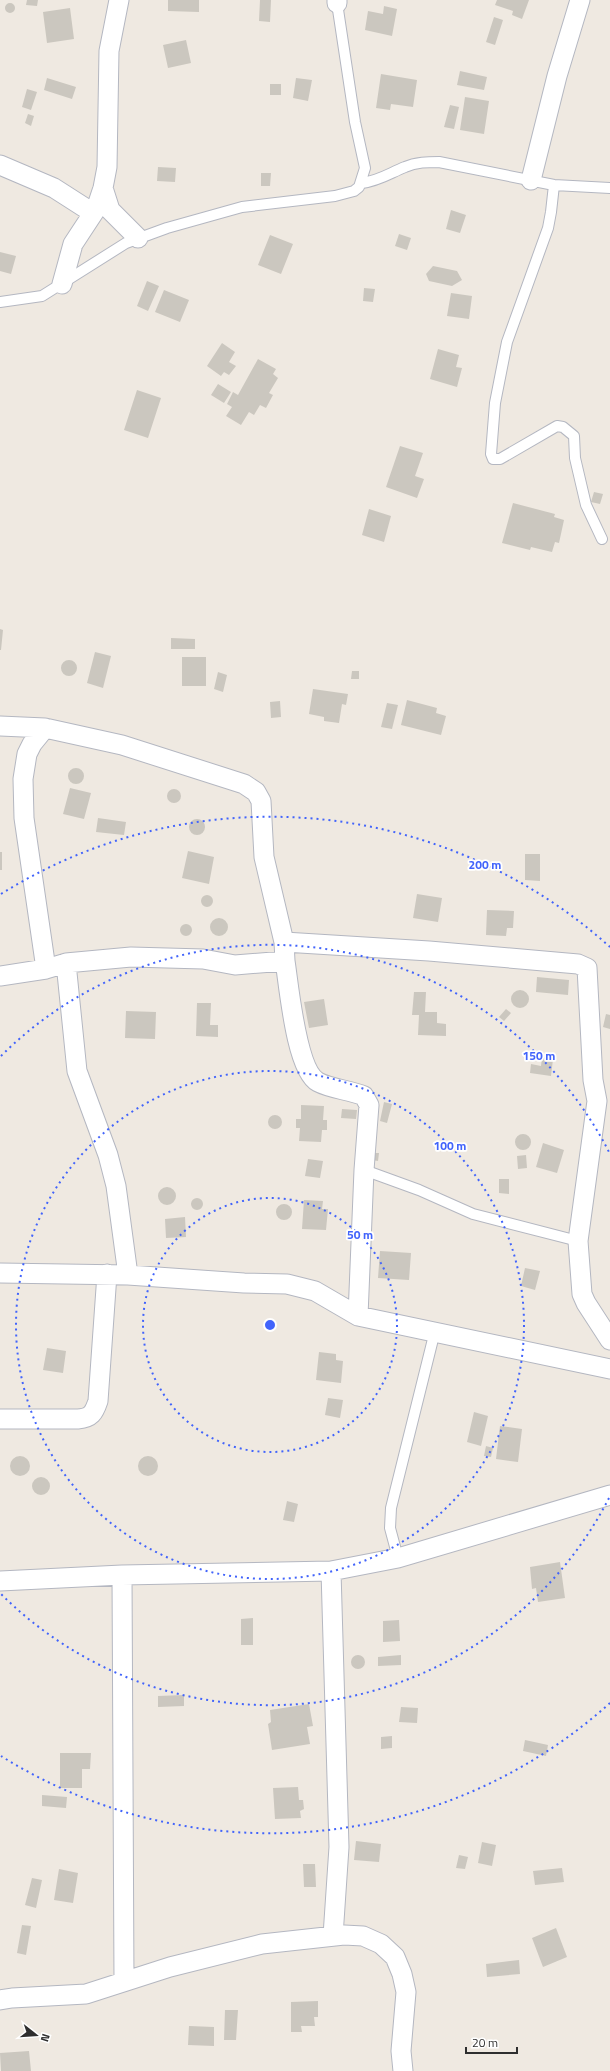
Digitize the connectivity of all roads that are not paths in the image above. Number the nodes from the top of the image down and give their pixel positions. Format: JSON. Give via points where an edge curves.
{"nodes":[{"id":1,"x":119,"y":0,"type":"edge"},
{"id":2,"x":580,"y":0,"type":"edge"},
{"id":3,"x":337,"y":2,"type":"edge"},
{"id":4,"x":0,"y":165,"type":"edge"},
{"id":5,"x":531,"y":180,"type":"junction"},
{"id":6,"x":362,"y":183,"type":"junction"},
{"id":7,"x":554,"y":185,"type":"junction"},
{"id":8,"x":103,"y":188,"type":"junction"},
{"id":9,"x":610,"y":188,"type":"edge"},
{"id":10,"x":93,"y":213,"type":"junction"},
{"id":11,"x":138,"y":238,"type":"junction"},
{"id":12,"x":62,"y":284,"type":"junction"},
{"id":13,"x":0,"y":302,"type":"edge"},
{"id":14,"x":602,"y":540,"type":"dead end"},
{"id":15,"x":0,"y":726,"type":"edge"},
{"id":16,"x":45,"y":728,"type":"junction"},
{"id":17,"x":284,"y":951,"type":"junction"},
{"id":18,"x":66,"y":963,"type":"junction"},
{"id":19,"x":46,"y":969,"type":"junction"},
{"id":20,"x":0,"y":976,"type":"edge"},
{"id":21,"x":364,"y":1170,"type":"junction"},
{"id":22,"x":578,"y":1241,"type":"junction"},
{"id":23,"x":0,"y":1273,"type":"edge"},
{"id":24,"x":107,"y":1274,"type":"junction"},
{"id":25,"x":128,"y":1274,"type":"junction"},
{"id":26,"x":358,"y":1316,"type":"junction"},
{"id":27,"x":435,"y":1331,"type":"junction"},
{"id":28,"x":610,"y":1340,"type":"edge"},
{"id":29,"x":610,"y":1369,"type":"edge"},
{"id":30,"x":0,"y":1418,"type":"edge"},
{"id":31,"x":610,"y":1495,"type":"edge"},
{"id":32,"x":398,"y":1558,"type":"junction"},
{"id":33,"x":331,"y":1571,"type":"junction"},
{"id":34,"x":122,"y":1575,"type":"junction"},
{"id":35,"x":0,"y":1581,"type":"edge"},
{"id":36,"x":333,"y":1936,"type":"junction"},
{"id":37,"x":124,"y":1981,"type":"junction"},
{"id":38,"x":0,"y":2000,"type":"edge"},
{"id":39,"x":403,"y":2071,"type":"edge"}],
"edges":[{"from":1,"to":8,"type":"street","via":[[109,51],[106,167]]},
{"from":2,"to":5,"type":"street","via":[[557,76]]},
{"from":3,"to":6,"type":"lane","via":[[355,122],[365,168]]},
{"from":4,"to":10,"type":"street","via":[[54,188]]},
{"from":5,"to":6,"type":"lane","via":[[439,162],[423,162],[406,166],[376,181]]},
{"from":5,"to":7,"type":"lane"},
{"from":6,"to":11,"type":"lane","via":[[354,191],[335,196],[242,207]]},
{"from":7,"to":9,"type":"lane"},
{"from":7,"to":14,"type":"lane","via":[[548,228],[507,342],[495,403],[491,454],[493,459],[500,459],[556,426],[569,430],[574,436],[575,458],[586,505]]},
{"from":8,"to":10,"type":"street"},
{"from":8,"to":11,"type":"street","via":[[110,210]]},
{"from":10,"to":12,"type":"street","via":[[73,244]]},
{"from":11,"to":12,"type":"lane"},
{"from":12,"to":13,"type":"lane","via":[[42,296]]},
{"from":15,"to":16,"type":"street"},
{"from":16,"to":17,"type":"street","via":[[122,745],[244,784],[256,792],[261,801],[266,867]]},
{"from":16,"to":19,"type":"street","via":[[27,754],[23,779],[24,818]]},
{"from":17,"to":18,"type":"street","via":[[235,965],[208,960],[131,958]]},
{"from":17,"to":21,"type":"street","via":[[298,1043],[306,1070],[318,1082],[359,1094],[368,1100]]},
{"from":17,"to":22,"type":"street","via":[[429,951],[585,966],[588,973],[593,1080],[597,1101]]},
{"from":18,"to":19,"type":"street"},
{"from":18,"to":25,"type":"street","via":[[77,1071],[108,1155],[116,1186]]},
{"from":19,"to":20,"type":"street"},
{"from":21,"to":22,"type":"lane","via":[[419,1190],[473,1214]]},
{"from":21,"to":26,"type":"street"},
{"from":22,"to":28,"type":"street","via":[[582,1294]]},
{"from":23,"to":24,"type":"street"},
{"from":24,"to":25,"type":"street"},
{"from":24,"to":30,"type":"street","via":[[98,1401],[92,1414],[87,1418],[78,1419]]},
{"from":25,"to":26,"type":"street","via":[[287,1284],[320,1294]]},
{"from":26,"to":27,"type":"street"},
{"from":27,"to":29,"type":"street"},
{"from":27,"to":32,"type":"lane","via":[[391,1508],[390,1528]]},
{"from":31,"to":32,"type":"street"},
{"from":32,"to":33,"type":"street"},
{"from":33,"to":34,"type":"street"},
{"from":33,"to":36,"type":"street","via":[[339,1847]]},
{"from":34,"to":35,"type":"street"},
{"from":34,"to":37,"type":"street"},
{"from":36,"to":37,"type":"street","via":[[262,1944]]},
{"from":36,"to":39,"type":"street","via":[[363,1936],[381,1944],[395,1957],[406,1992],[401,2051]]},
{"from":37,"to":38,"type":"street","via":[[86,1994]]}]}
